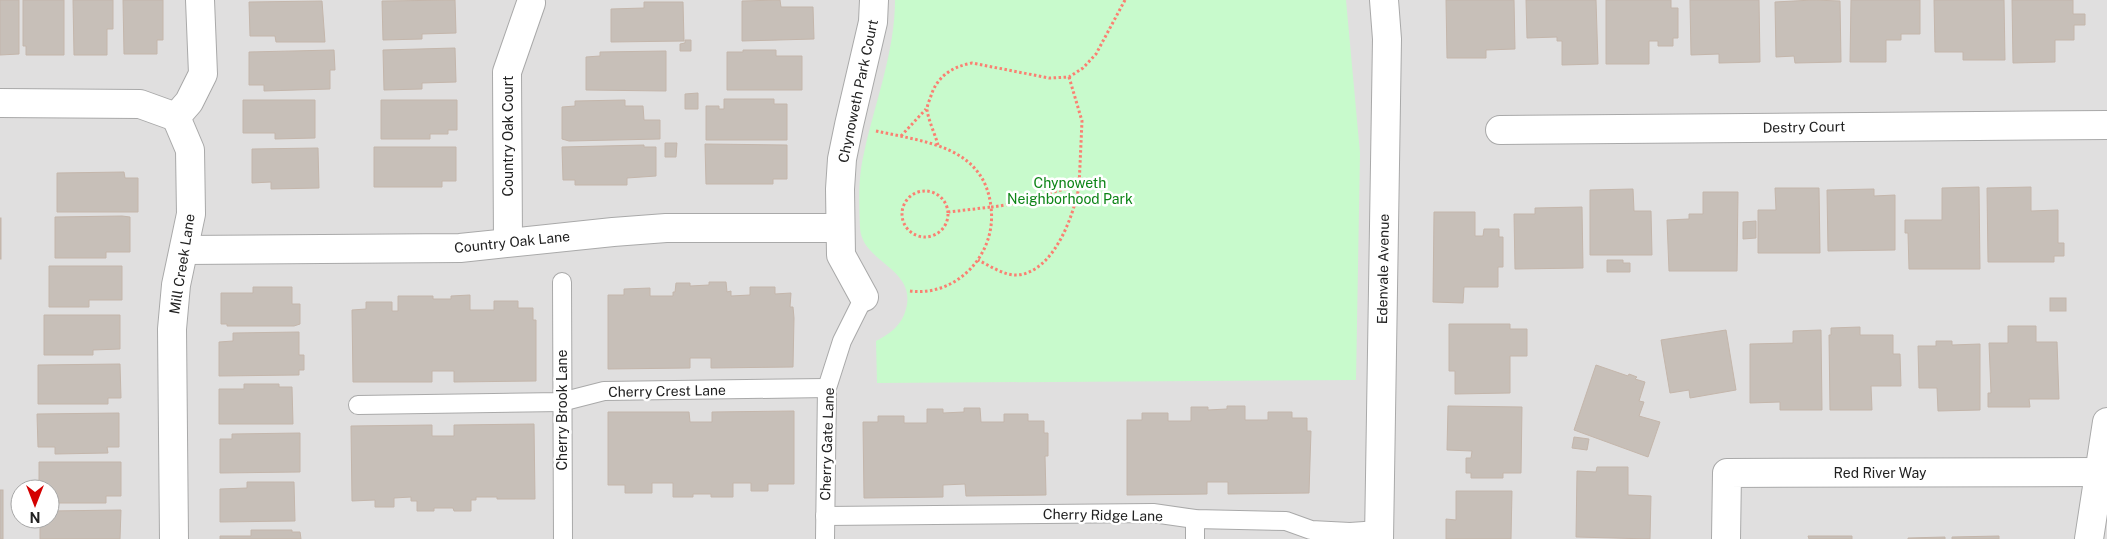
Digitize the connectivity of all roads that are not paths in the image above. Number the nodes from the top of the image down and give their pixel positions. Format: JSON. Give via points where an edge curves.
{"nodes":[{"id":1,"x":200,"y":0,"type":"edge"},
{"id":2,"x":874,"y":0,"type":"edge"},
{"id":3,"x":1384,"y":0,"type":"edge"},
{"id":4,"x":531,"y":3,"type":"dead end"},
{"id":5,"x":0,"y":103,"type":"edge"},
{"id":6,"x":176,"y":118,"type":"junction"},
{"id":7,"x":2107,"y":124,"type":"edge"},
{"id":8,"x":1500,"y":130,"type":"dead end"},
{"id":9,"x":840,"y":228,"type":"junction"},
{"id":10,"x":508,"y":242,"type":"junction"},
{"id":11,"x":184,"y":250,"type":"junction"},
{"id":12,"x":562,"y":282,"type":"dead end"},
{"id":13,"x":864,"y":297,"type":"joint"},
{"id":14,"x":827,"y":388,"type":"junction"},
{"id":15,"x":561,"y":402,"type":"junction"},
{"id":16,"x":358,"y":405,"type":"dead end"},
{"id":17,"x":2107,"y":422,"type":"edge"},
{"id":18,"x":2099,"y":472,"type":"junction"},
{"id":19,"x":825,"y":516,"type":"junction"},
{"id":20,"x":1195,"y":519,"type":"junction"},
{"id":21,"x":1379,"y":534,"type":"edge"},
{"id":22,"x":174,"y":539,"type":"edge"},
{"id":23,"x":563,"y":539,"type":"edge"},
{"id":24,"x":825,"y":539,"type":"edge"},
{"id":25,"x":1195,"y":539,"type":"edge"},
{"id":26,"x":1726,"y":539,"type":"edge"},
{"id":27,"x":2089,"y":539,"type":"edge"}],
"edges":[{"from":1,"to":6,"type":"street","via":[[203,74],[189,102]]},
{"from":2,"to":9,"type":"street","name":"Chynoweth Park Court","via":[[867,54],[842,159]]},
{"from":3,"to":21,"type":"street","name":"Edenvale Avenue","via":[[1386,57]]},
{"from":4,"to":10,"type":"street","name":"Country Oak Court","via":[[507,72]]},
{"from":5,"to":6,"type":"street","via":[[140,104]]},
{"from":6,"to":11,"type":"street","name":"Mill Creek Lane","via":[[190,150],[191,214]]},
{"from":7,"to":8,"type":"street","name":"Destry Court"},
{"from":9,"to":10,"type":"street","name":"Country Oak Lane","via":[[666,228]]},
{"from":9,"to":13,"type":"street","name":"Chynoweth Park Court","via":[[841,255]]},
{"from":10,"to":11,"type":"street","name":"Country Oak Lane","via":[[460,248]]},
{"from":11,"to":22,"type":"street","name":"Mill Creek Lane","via":[[176,285],[172,329]]},
{"from":12,"to":15,"type":"lane","name":"Cherry Brook Lane"},
{"from":13,"to":14,"type":"lane","name":"Cherry Gate Lane","via":[[842,341]]},
{"from":14,"to":15,"type":"lane","name":"Cherry Crest Lane","via":[[604,391]]},
{"from":14,"to":19,"type":"lane","name":"Cherry Gate Lane"},
{"from":15,"to":16,"type":"lane","name":"Cherry Crest Lane"},
{"from":15,"to":23,"type":"lane","name":"Cherry Brook Lane"},
{"from":17,"to":18,"type":"street"},
{"from":18,"to":26,"type":"street","name":"Red River Way","via":[[1727,473]]},
{"from":18,"to":27,"type":"street"},
{"from":19,"to":20,"type":"lane","name":"Cherry Ridge Lane","via":[[1153,513]]},
{"from":19,"to":24,"type":"lane","name":"Cherry Gate Lane"},
{"from":20,"to":21,"type":"lane","name":"Cherry Ridge Lane","via":[[1286,521],[1312,530]]},
{"from":20,"to":25,"type":"lane"}]}
